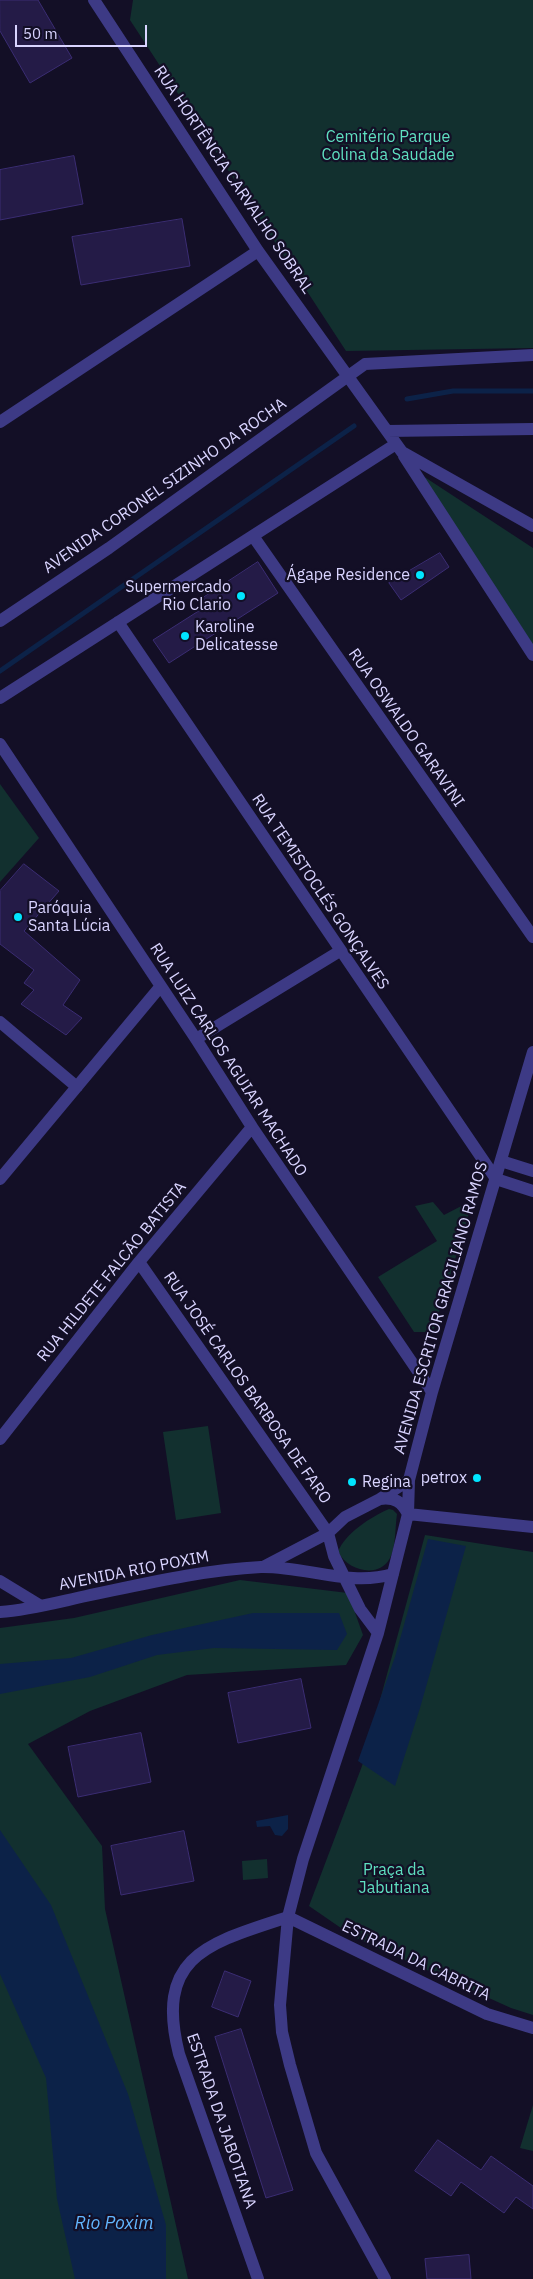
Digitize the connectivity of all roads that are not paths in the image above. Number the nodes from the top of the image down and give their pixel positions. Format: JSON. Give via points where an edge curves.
{"nodes":[{"id":1,"x":94,"y":0,"type":"edge"},
{"id":2,"x":258,"y":251,"type":"junction"},
{"id":3,"x":533,"y":355,"type":"edge"},
{"id":4,"x":348,"y":376,"type":"junction"},
{"id":5,"x":0,"y":422,"type":"edge"},
{"id":6,"x":533,"y":429,"type":"edge"},
{"id":7,"x":387,"y":431,"type":"junction"},
{"id":8,"x":399,"y":448,"type":"junction"},
{"id":9,"x":533,"y":526,"type":"edge"},
{"id":10,"x":253,"y":536,"type":"junction"},
{"id":11,"x":0,"y":621,"type":"edge"},
{"id":12,"x":118,"y":622,"type":"junction"},
{"id":13,"x":533,"y":655,"type":"edge"},
{"id":14,"x":0,"y":698,"type":"edge"},
{"id":15,"x":0,"y":744,"type":"edge"},
{"id":16,"x":533,"y":937,"type":"edge"},
{"id":17,"x":340,"y":951,"type":"junction"},
{"id":18,"x":160,"y":987,"type":"junction"},
{"id":19,"x":0,"y":1022,"type":"edge"},
{"id":20,"x":196,"y":1039,"type":"junction"},
{"id":21,"x":533,"y":1052,"type":"edge"},
{"id":22,"x":77,"y":1087,"type":"junction"},
{"id":23,"x":252,"y":1127,"type":"junction"},
{"id":24,"x":501,"y":1161,"type":"junction"},
{"id":25,"x":533,"y":1171,"type":"edge"},
{"id":26,"x":0,"y":1179,"type":"edge"},
{"id":27,"x":496,"y":1179,"type":"junction"},
{"id":28,"x":533,"y":1191,"type":"edge"},
{"id":29,"x":139,"y":1262,"type":"junction"},
{"id":30,"x":432,"y":1392,"type":"junction"},
{"id":31,"x":0,"y":1439,"type":"edge"},
{"id":32,"x":409,"y":1480,"type":"junction"},
{"id":33,"x":380,"y":1499,"type":"junction"},
{"id":34,"x":408,"y":1514,"type":"junction"},
{"id":35,"x":533,"y":1527,"type":"edge"},
{"id":36,"x":328,"y":1533,"type":"junction"},
{"id":37,"x":263,"y":1567,"type":"junction"},
{"id":38,"x":393,"y":1574,"type":"junction"},
{"id":39,"x":347,"y":1578,"type":"junction"},
{"id":40,"x":0,"y":1581,"type":"edge"},
{"id":41,"x":41,"y":1606,"type":"junction"},
{"id":42,"x":0,"y":1612,"type":"edge"},
{"id":43,"x":378,"y":1633,"type":"junction"},
{"id":44,"x":288,"y":1917,"type":"junction"},
{"id":45,"x":533,"y":2028,"type":"edge"},
{"id":46,"x":258,"y":2279,"type":"edge"},
{"id":47,"x":385,"y":2279,"type":"edge"}],
"edges":[{"from":1,"to":2,"type":"street","name":"RUA HORTÊNCIA CARVALHO SOBRAL"},
{"from":2,"to":4,"type":"street","name":"RUA HORTÊNCIA CARVALHO SOBRAL"},
{"from":2,"to":5,"type":"street"},
{"from":3,"to":4,"type":"street","name":"AVENIDA CORONEL SIZINHO DA ROCHA","via":[[365,364]]},
{"from":4,"to":7,"type":"street","name":"RUA HORTÊNCIA CARVALHO SOBRAL"},
{"from":4,"to":11,"type":"street","name":"AVENIDA CORONEL SIZINHO DA ROCHA","via":[[117,542]]},
{"from":6,"to":7,"type":"street"},
{"from":7,"to":8,"type":"street","name":"RUA HORTÊNCIA CARVALHO SOBRAL"},
{"from":8,"to":9,"type":"street"},
{"from":8,"to":10,"type":"street"},
{"from":8,"to":13,"type":"street"},
{"from":10,"to":12,"type":"street"},
{"from":10,"to":16,"type":"street","name":"RUA OSWALDO GARAVINI"},
{"from":12,"to":14,"type":"street"},
{"from":12,"to":17,"type":"street","name":"RUA TEMISTOCLÉS GONÇALVES"},
{"from":15,"to":18,"type":"street","name":"RUA LUIZ CARLOS AGUIAR MACHADO"},
{"from":17,"to":20,"type":"street"},
{"from":17,"to":27,"type":"street","name":"RUA TEMISTOCLÉS GONÇALVES"},
{"from":18,"to":20,"type":"street","name":"RUA LUIZ CARLOS AGUIAR MACHADO"},
{"from":18,"to":22,"type":"street"},
{"from":19,"to":22,"type":"street"},
{"from":20,"to":23,"type":"street","name":"RUA LUIZ CARLOS AGUIAR MACHADO"},
{"from":21,"to":24,"type":"street","name":"AVENIDA ESCRITOR GRACILIANO RAMOS"},
{"from":22,"to":26,"type":"street"},
{"from":23,"to":29,"type":"street","name":"RUA HILDETE FALCÃO BATISTA"},
{"from":23,"to":30,"type":"street","name":"RUA LUIZ CARLOS AGUIAR MACHADO"},
{"from":24,"to":25,"type":"street"},
{"from":24,"to":27,"type":"street","name":"AVENIDA ESCRITOR GRACILIANO RAMOS"},
{"from":27,"to":28,"type":"street"},
{"from":27,"to":30,"type":"street","name":"AVENIDA ESCRITOR GRACILIANO RAMOS"},
{"from":29,"to":31,"type":"street","name":"RUA HILDETE FALCÃO BATISTA"},
{"from":29,"to":36,"type":"street","name":"RUA JOSÉ CARLOS BARBOSA DE FARO"},
{"from":30,"to":32,"type":"street","name":"AVENIDA ESCRITOR GRACILIANO RAMOS"},
{"from":32,"to":33,"type":"street","name":"AVENIDA RIO POXIM"},
{"from":32,"to":34,"type":"street","name":"AVENIDA ESCRITOR GRACILIANO RAMOS"},
{"from":33,"to":34,"type":"street","via":[[398,1500]]},
{"from":33,"to":36,"type":"street","name":"AVENIDA RIO POXIM","via":[[345,1518]]},
{"from":34,"to":35,"type":"street"},
{"from":34,"to":38,"type":"street","name":"AVENIDA ESCRITOR GRACILIANO RAMOS"},
{"from":36,"to":37,"type":"street","name":"AVENIDA RIO POXIM"},
{"from":36,"to":39,"type":"street","via":[[334,1556]]},
{"from":37,"to":39,"type":"street","name":"AVENIDA RIO POXIM"},
{"from":37,"to":41,"type":"street","name":"AVENIDA RIO POXIM","via":[[186,1575]]},
{"from":38,"to":39,"type":"street","name":"AVENIDA RIO POXIM","via":[[377,1578]]},
{"from":38,"to":43,"type":"street","name":"AVENIDA ESCRITOR GRACILIANO RAMOS"},
{"from":39,"to":43,"type":"street","via":[[360,1609]]},
{"from":40,"to":41,"type":"street","name":"AVENIDA RIO POXIM"},
{"from":41,"to":42,"type":"street","name":"AVENIDA RIO POXIM"},
{"from":43,"to":44,"type":"street","name":"AVENIDA ESCRITOR GRACILIANO RAMOS","via":[[303,1859]]},
{"from":44,"to":45,"type":"street","name":"ESTRADA DA CABRITA","via":[[487,2014]]},
{"from":44,"to":46,"type":"street","name":"ESTRADA DA JABOTIANA","via":[[213,1943],[196,1956],[184,1970],[172,2011],[179,2054]]},
{"from":44,"to":47,"type":"street","name":"AVENIDA ESCRITOR GRACILIANO RAMOS","via":[[280,2006],[290,2065],[316,2153]]}]}
